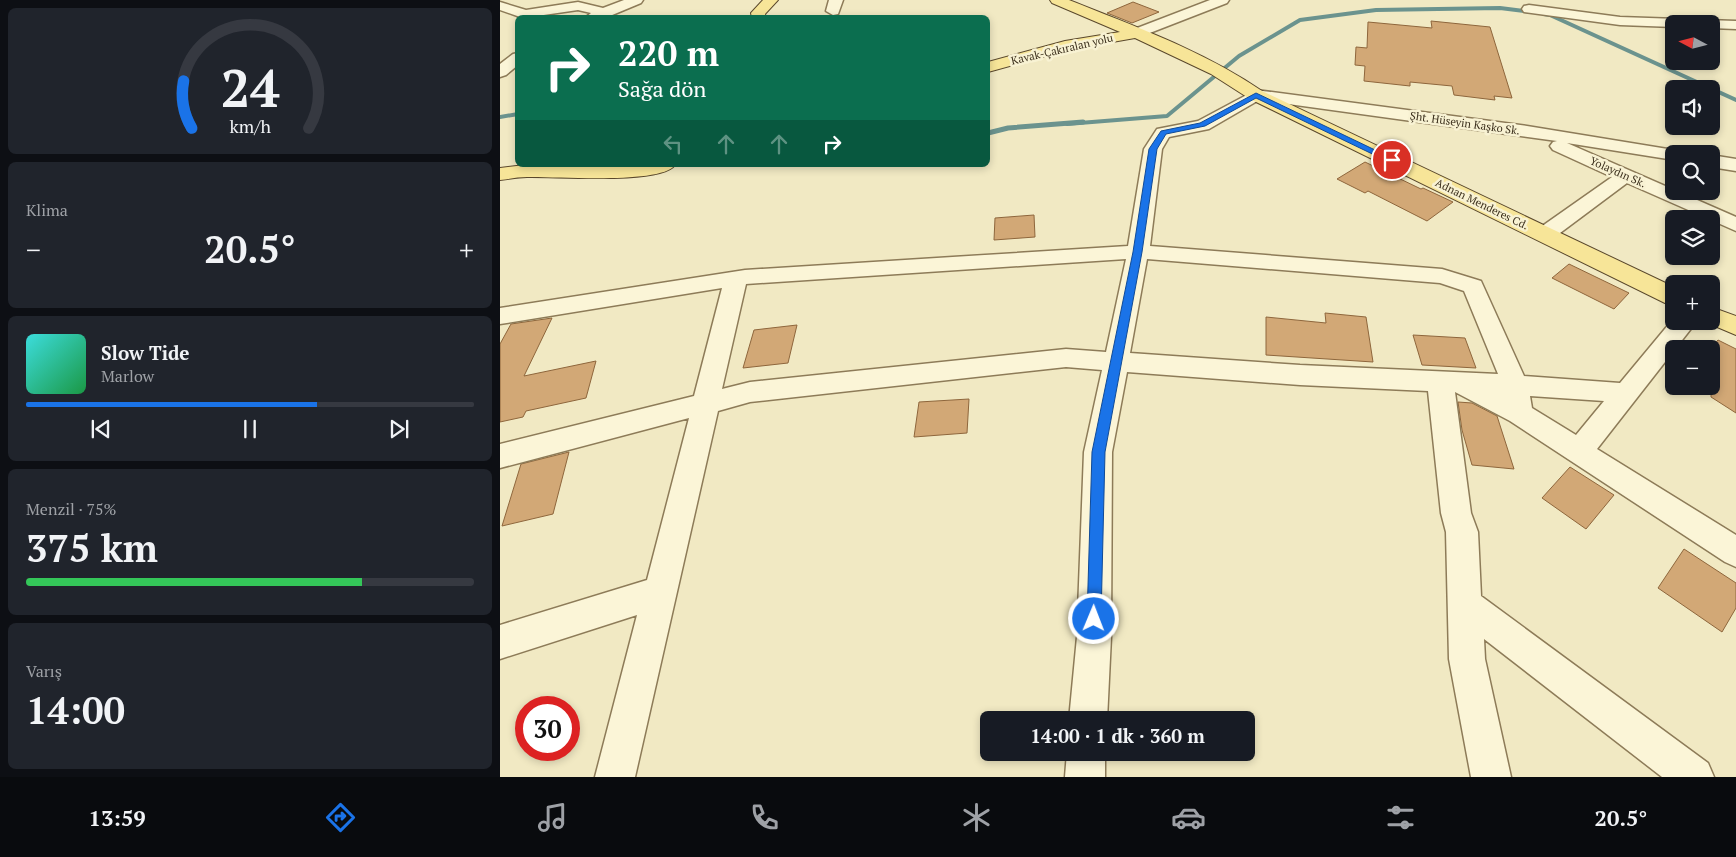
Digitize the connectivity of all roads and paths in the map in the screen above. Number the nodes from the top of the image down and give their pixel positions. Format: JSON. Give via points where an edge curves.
{"nodes":[{"id":1,"x":636,"y":0,"type":"edge"},
{"id":2,"x":771,"y":0,"type":"edge"},
{"id":3,"x":1057,"y":0,"type":"edge"},
{"id":4,"x":1222,"y":0,"type":"edge"},
{"id":5,"x":500,"y":6,"type":"edge"},
{"id":6,"x":1529,"y":9,"type":"dead end"},
{"id":7,"x":599,"y":15,"type":"edge"},
{"id":8,"x":758,"y":15,"type":"edge"},
{"id":9,"x":1665,"y":22,"type":"edge"},
{"id":10,"x":1720,"y":24,"type":"edge"},
{"id":11,"x":1736,"y":25,"type":"edge"},
{"id":12,"x":1136,"y":33,"type":"junction"},
{"id":13,"x":515,"y":60,"type":"edge"},
{"id":14,"x":990,"y":66,"type":"edge"},
{"id":15,"x":500,"y":72,"type":"edge"},
{"id":16,"x":1256,"y":95,"type":"junction"},
{"id":17,"x":1527,"y":131,"type":"junction"},
{"id":18,"x":1665,"y":154,"type":"edge"},
{"id":19,"x":1720,"y":162,"type":"edge"},
{"id":20,"x":1736,"y":165,"type":"edge"},
{"id":21,"x":662,"y":167,"type":"edge"},
{"id":22,"x":500,"y":174,"type":"edge"},
{"id":23,"x":1625,"y":176,"type":"junction"},
{"id":24,"x":1736,"y":225,"type":"edge"},
{"id":25,"x":1544,"y":234,"type":"junction"},
{"id":26,"x":1138,"y":252,"type":"junction"},
{"id":27,"x":736,"y":279,"type":"junction"},
{"id":28,"x":1665,"y":292,"type":"edge"},
{"id":29,"x":500,"y":316,"type":"edge"},
{"id":30,"x":1720,"y":318,"type":"edge"},
{"id":31,"x":1736,"y":326,"type":"edge"},
{"id":32,"x":1678,"y":330,"type":"edge"},
{"id":33,"x":1117,"y":362,"type":"junction"},
{"id":34,"x":1450,"y":382,"type":"junction"},
{"id":35,"x":1515,"y":385,"type":"junction"},
{"id":36,"x":1626,"y":393,"type":"junction"},
{"id":37,"x":705,"y":404,"type":"junction"},
{"id":38,"x":1520,"y":414,"type":"junction"},
{"id":39,"x":1579,"y":451,"type":"junction"},
{"id":40,"x":500,"y":456,"type":"edge"},
{"id":41,"x":1736,"y":552,"type":"edge"},
{"id":42,"x":659,"y":592,"type":"junction"},
{"id":43,"x":1465,"y":604,"type":"junction"},
{"id":44,"x":500,"y":642,"type":"edge"},
{"id":45,"x":1089,"y":711,"type":"edge"},
{"id":46,"x":1086,"y":761,"type":"edge"},
{"id":47,"x":615,"y":777,"type":"edge"},
{"id":48,"x":1085,"y":777,"type":"edge"},
{"id":49,"x":1491,"y":777,"type":"edge"},
{"id":50,"x":1694,"y":777,"type":"edge"}],
"edges":[{"from":1,"to":7,"type":"street"},
{"from":2,"to":8,"type":"main road"},
{"from":3,"to":12,"type":"main road","name":"Adnan Menderes Cd."},
{"from":4,"to":12,"type":"street"},
{"from":5,"to":7,"type":"street","via":[[526,14],[578,6]]},
{"from":6,"to":9,"type":"street"},
{"from":10,"to":11,"type":"street"},
{"from":12,"to":14,"type":"main road","name":"Kavak-Çakıralan yolu","via":[[1065,46]]},
{"from":12,"to":16,"type":"main road","name":"Adnan Menderes Cd.","via":[[1208,66]]},
{"from":13,"to":15,"type":"street"},
{"from":16,"to":17,"type":"street","name":"Şht. Hüseyin Kaşko Sk."},
{"from":16,"to":25,"type":"main road","name":"Adnan Menderes Cd."},
{"from":16,"to":26,"type":"street","via":[[1203,125],[1163,133],[1153,149]]},
{"from":17,"to":18,"type":"street","name":"Şht. Hüseyin Kaşko Sk."},
{"from":17,"to":23,"type":"street","name":"Yolaydın Sk."},
{"from":19,"to":20,"type":"street"},
{"from":21,"to":22,"type":"main road","via":[[621,172]]},
{"from":23,"to":24,"type":"street","name":"Yolaydın Sk."},
{"from":23,"to":25,"type":"street"},
{"from":25,"to":28,"type":"main road","name":"Adnan Menderes Cd."},
{"from":26,"to":27,"type":"street"},
{"from":26,"to":33,"type":"street"},
{"from":26,"to":35,"type":"street","via":[[1442,276],[1473,286]]},
{"from":27,"to":29,"type":"street"},
{"from":27,"to":37,"type":"street"},
{"from":30,"to":31,"type":"main road"},
{"from":32,"to":36,"type":"street"},
{"from":33,"to":34,"type":"street"},
{"from":33,"to":37,"type":"street","via":[[1056,359],[750,392]]},
{"from":33,"to":45,"type":"street","via":[[1098,452],[1094,638]]},
{"from":34,"to":35,"type":"street"},
{"from":34,"to":38,"type":"street"},
{"from":34,"to":43,"type":"street","via":[[1456,513],[1462,532]]},
{"from":35,"to":36,"type":"street"},
{"from":35,"to":38,"type":"street"},
{"from":36,"to":39,"type":"street"},
{"from":37,"to":40,"type":"street"},
{"from":37,"to":42,"type":"street"},
{"from":38,"to":39,"type":"street"},
{"from":39,"to":41,"type":"street"},
{"from":42,"to":44,"type":"street"},
{"from":42,"to":47,"type":"street"},
{"from":43,"to":49,"type":"street","via":[[1468,659]]},
{"from":43,"to":50,"type":"street"},
{"from":46,"to":48,"type":"street"}]}
